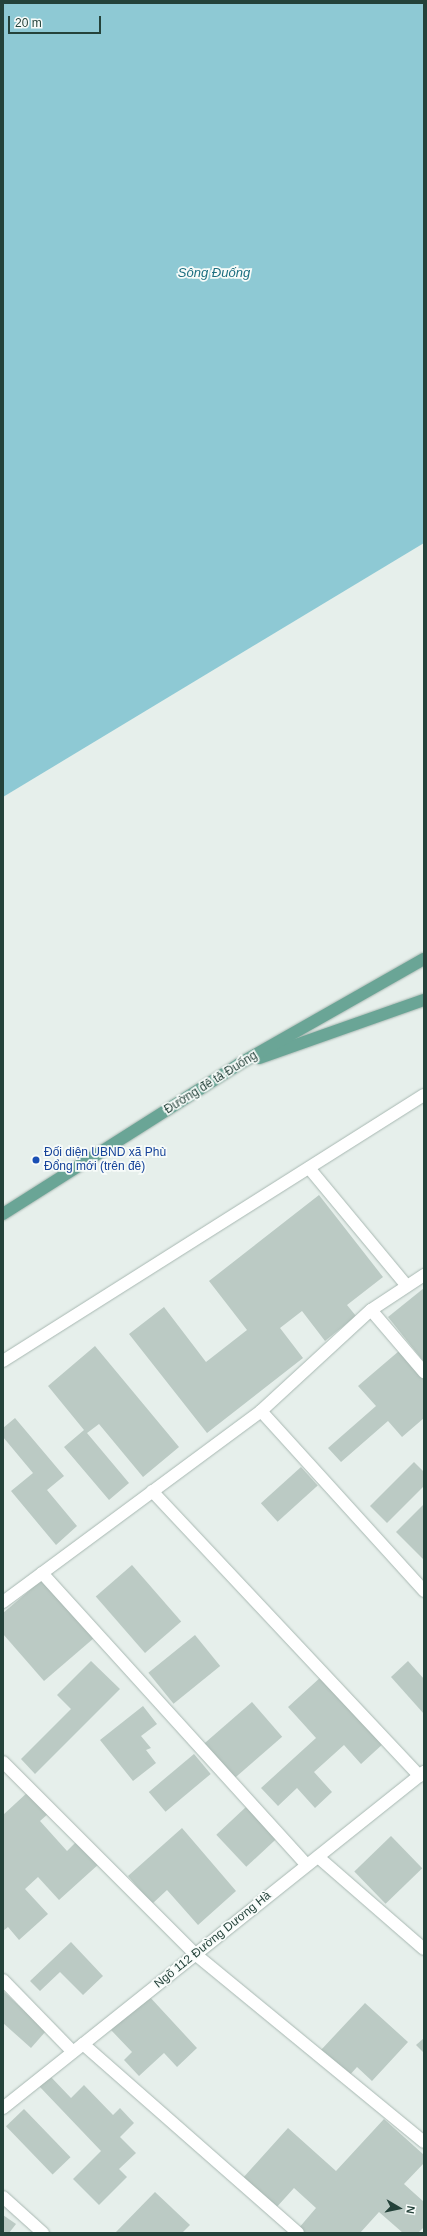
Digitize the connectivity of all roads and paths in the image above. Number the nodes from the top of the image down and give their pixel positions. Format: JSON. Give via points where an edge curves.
{"nodes":[{"id":1,"x":424,"y":959,"type":"edge"},
{"id":2,"x":424,"y":1000,"type":"edge"},
{"id":3,"x":239,"y":1064,"type":"junction"},
{"id":4,"x":424,"y":1095,"type":"edge"},
{"id":5,"x":309,"y":1168,"type":"junction"},
{"id":6,"x":3,"y":1214,"type":"edge"},
{"id":7,"x":424,"y":1276,"type":"edge"},
{"id":8,"x":407,"y":1286,"type":"junction"},
{"id":9,"x":371,"y":1310,"type":"junction"},
{"id":10,"x":3,"y":1361,"type":"edge"},
{"id":11,"x":424,"y":1372,"type":"edge"},
{"id":12,"x":261,"y":1411,"type":"junction"},
{"id":13,"x":152,"y":1491,"type":"junction"},
{"id":14,"x":42,"y":1574,"type":"junction"},
{"id":15,"x":424,"y":1591,"type":"edge"},
{"id":16,"x":3,"y":1602,"type":"edge"},
{"id":17,"x":3,"y":1762,"type":"edge"},
{"id":18,"x":422,"y":1774,"type":"edge"},
{"id":19,"x":318,"y":1857,"type":"junction"},
{"id":20,"x":308,"y":1865,"type":"junction"},
{"id":21,"x":424,"y":1949,"type":"edge"},
{"id":22,"x":195,"y":1954,"type":"junction"},
{"id":23,"x":3,"y":1980,"type":"edge"},
{"id":24,"x":83,"y":2044,"type":"junction"},
{"id":25,"x":73,"y":2052,"type":"junction"},
{"id":26,"x":3,"y":2108,"type":"edge"},
{"id":27,"x":424,"y":2142,"type":"edge"},
{"id":28,"x":3,"y":2197,"type":"edge"},
{"id":29,"x":43,"y":2233,"type":"edge"},
{"id":30,"x":298,"y":2233,"type":"edge"}],
"edges":[{"from":1,"to":3,"type":"main road","name":"Đường đê tả Đuống"},
{"from":2,"to":3,"type":"main road","via":[[310,1042]]},
{"from":3,"to":6,"type":"main road","name":"Đường đê tả Đuống"},
{"from":4,"to":5,"type":"street"},
{"from":5,"to":8,"type":"street"},
{"from":5,"to":10,"type":"street"},
{"from":7,"to":8,"type":"street"},
{"from":8,"to":9,"type":"street"},
{"from":9,"to":11,"type":"street"},
{"from":9,"to":12,"type":"street"},
{"from":12,"to":13,"type":"street"},
{"from":12,"to":15,"type":"street"},
{"from":13,"to":14,"type":"street"},
{"from":13,"to":18,"type":"street"},
{"from":14,"to":16,"type":"street"},
{"from":14,"to":20,"type":"street"},
{"from":17,"to":22,"type":"street"},
{"from":18,"to":19,"type":"street","name":"Ngõ 112 Đường Dương Hà"},
{"from":19,"to":20,"type":"street","name":"Ngõ 112 Đường Dương Hà"},
{"from":19,"to":21,"type":"street"},
{"from":20,"to":22,"type":"street","name":"Ngõ 112 Đường Dương Hà"},
{"from":22,"to":24,"type":"street","name":"Ngõ 112 Đường Dương Hà"},
{"from":22,"to":27,"type":"street"},
{"from":23,"to":25,"type":"street"},
{"from":24,"to":25,"type":"street","name":"Ngõ 112 Đường Dương Hà"},
{"from":24,"to":30,"type":"street"},
{"from":25,"to":26,"type":"street","name":"Ngõ 112 Đường Dương Hà"},
{"from":28,"to":29,"type":"street"}]}
